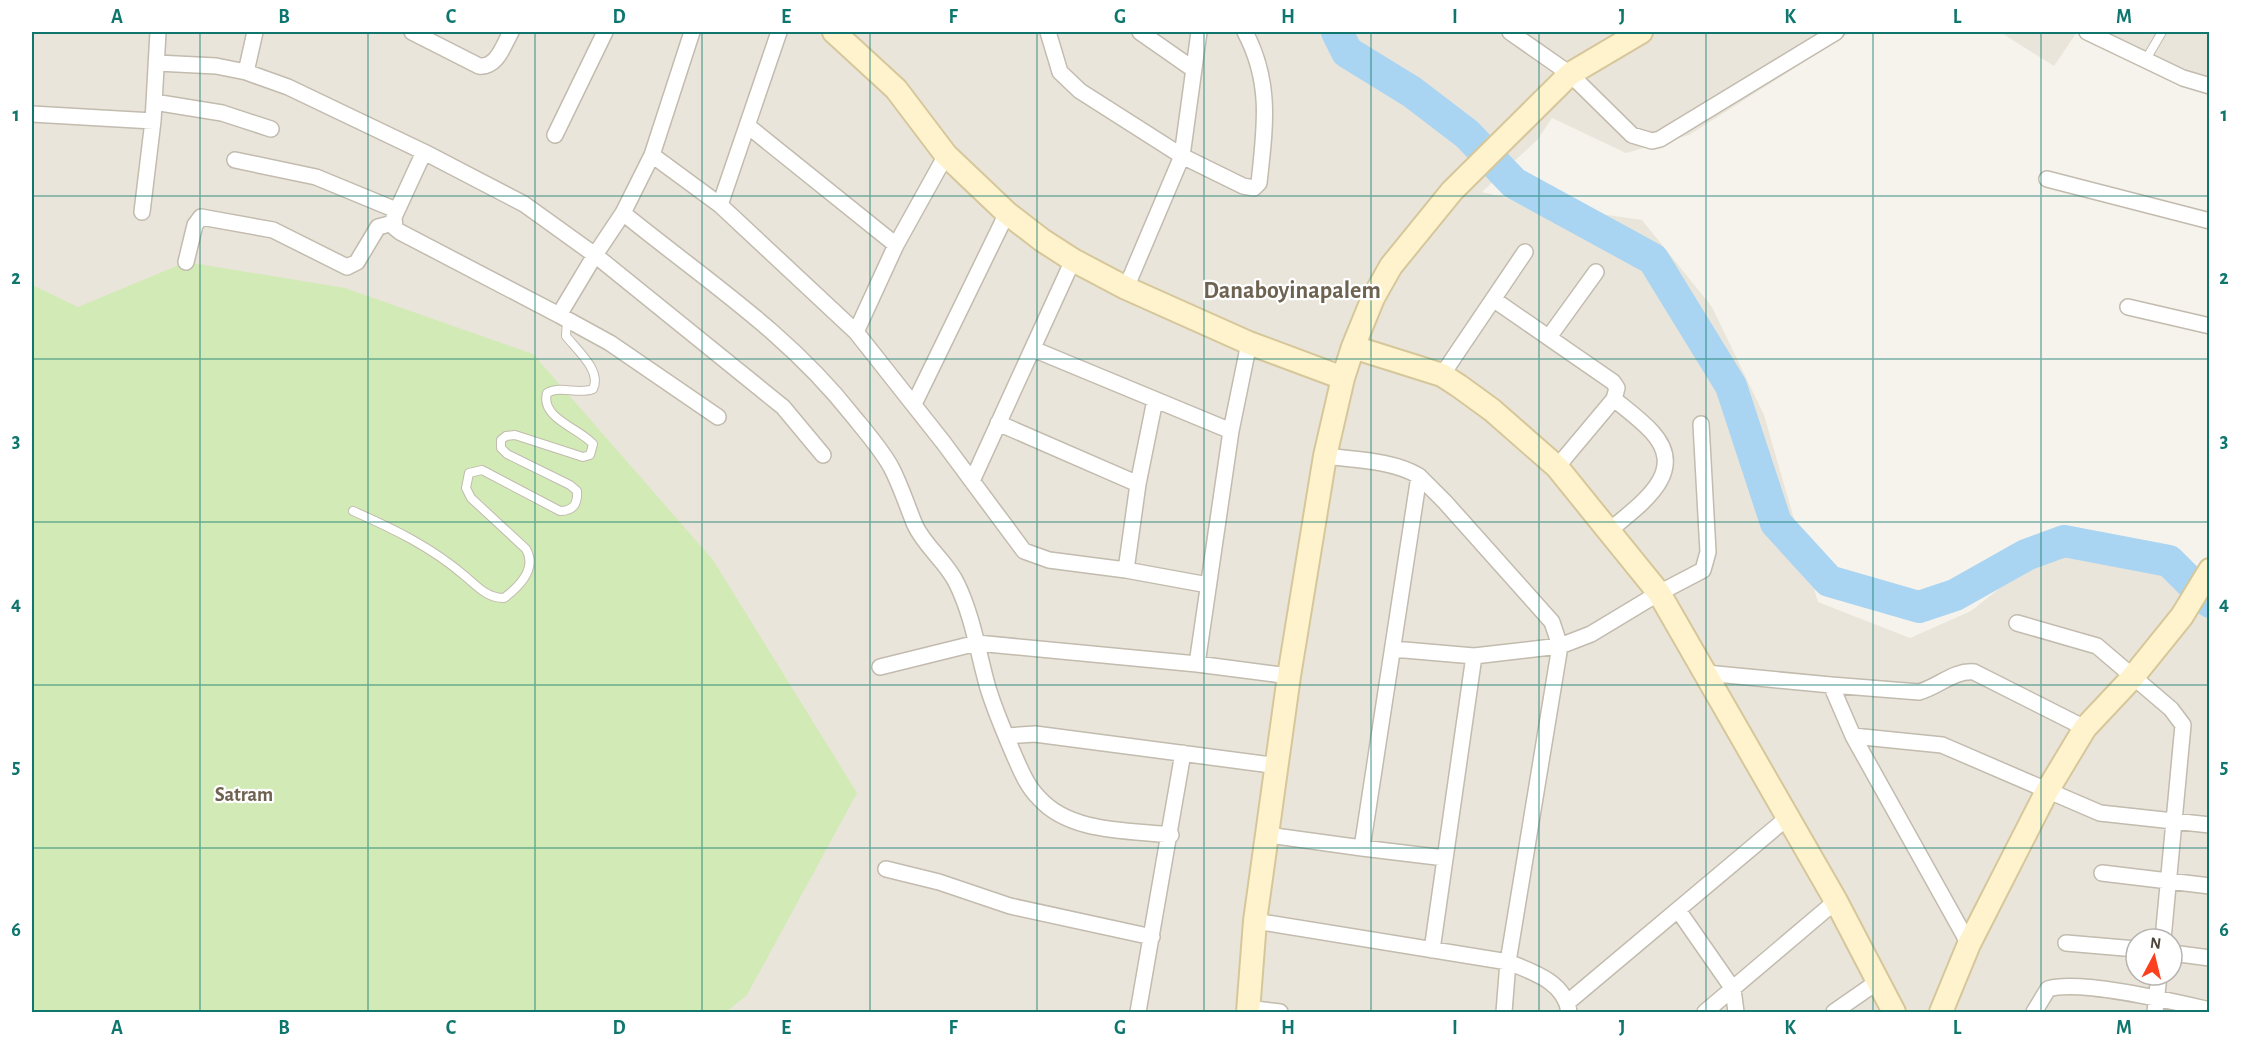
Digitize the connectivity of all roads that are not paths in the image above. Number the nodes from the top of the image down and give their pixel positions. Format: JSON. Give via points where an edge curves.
{"nodes":[{"id":1,"x":158,"y":32,"type":"edge"},
{"id":2,"x":255,"y":32,"type":"edge"},
{"id":3,"x":412,"y":32,"type":"edge"},
{"id":4,"x":511,"y":32,"type":"edge"},
{"id":5,"x":605,"y":32,"type":"edge"},
{"id":6,"x":692,"y":32,"type":"edge"},
{"id":7,"x":779,"y":32,"type":"edge"},
{"id":8,"x":834,"y":32,"type":"edge"},
{"id":9,"x":1048,"y":32,"type":"edge"},
{"id":10,"x":1140,"y":32,"type":"edge"},
{"id":11,"x":1199,"y":32,"type":"edge"},
{"id":12,"x":1245,"y":32,"type":"edge"},
{"id":13,"x":1510,"y":32,"type":"edge"},
{"id":14,"x":1641,"y":32,"type":"edge"},
{"id":15,"x":1836,"y":32,"type":"edge"},
{"id":16,"x":2087,"y":32,"type":"edge"},
{"id":17,"x":2162,"y":32,"type":"edge"},
{"id":18,"x":2145,"y":61,"type":"junction"},
{"id":19,"x":157,"y":63,"type":"junction"},
{"id":20,"x":1193,"y":69,"type":"junction"},
{"id":21,"x":246,"y":72,"type":"junction"},
{"id":22,"x":1570,"y":74,"type":"junction"},
{"id":23,"x":2210,"y":86,"type":"edge"},
{"id":24,"x":154,"y":102,"type":"junction"},
{"id":25,"x":32,"y":114,"type":"edge"},
{"id":26,"x":153,"y":121,"type":"junction"},
{"id":27,"x":748,"y":126,"type":"junction"},
{"id":28,"x":271,"y":129,"type":"dead end"},
{"id":29,"x":555,"y":135,"type":"dead end"},
{"id":30,"x":424,"y":152,"type":"junction"},
{"id":31,"x":652,"y":155,"type":"junction"},
{"id":32,"x":946,"y":155,"type":"junction"},
{"id":33,"x":1182,"y":156,"type":"junction"},
{"id":34,"x":235,"y":160,"type":"dead end"},
{"id":35,"x":2047,"y":179,"type":"dead end"},
{"id":36,"x":720,"y":206,"type":"junction"},
{"id":37,"x":142,"y":212,"type":"dead end"},
{"id":38,"x":623,"y":213,"type":"junction"},
{"id":39,"x":1007,"y":213,"type":"junction"},
{"id":40,"x":395,"y":217,"type":"junction"},
{"id":41,"x":2210,"y":221,"type":"edge"},
{"id":42,"x":896,"y":245,"type":"junction"},
{"id":43,"x":1525,"y":252,"type":"dead end"},
{"id":44,"x":595,"y":255,"type":"junction"},
{"id":45,"x":1073,"y":260,"type":"junction"},
{"id":46,"x":186,"y":262,"type":"dead end"},
{"id":47,"x":1596,"y":272,"type":"dead end"},
{"id":48,"x":1126,"y":288,"type":"junction"},
{"id":49,"x":1493,"y":299,"type":"junction"},
{"id":50,"x":2128,"y":307,"type":"dead end"},
{"id":51,"x":563,"y":317,"type":"junction"},
{"id":52,"x":2210,"y":326,"type":"edge"},
{"id":53,"x":856,"y":332,"type":"junction"},
{"id":54,"x":1549,"y":337,"type":"junction"},
{"id":55,"x":1249,"y":343,"type":"junction"},
{"id":56,"x":1353,"y":347,"type":"junction"},
{"id":57,"x":1033,"y":349,"type":"junction"},
{"id":58,"x":1442,"y":375,"type":"junction"},
{"id":59,"x":1343,"y":378,"type":"junction"},
{"id":60,"x":1614,"y":399,"type":"junction"},
{"id":61,"x":1155,"y":400,"type":"junction"},
{"id":62,"x":914,"y":404,"type":"junction"},
{"id":63,"x":718,"y":417,"type":"dead end"},
{"id":64,"x":998,"y":423,"type":"junction"},
{"id":65,"x":1701,"y":424,"type":"dead end"},
{"id":66,"x":1231,"y":431,"type":"junction"},
{"id":67,"x":824,"y":454,"type":"dead end"},
{"id":68,"x":1325,"y":456,"type":"junction"},
{"id":69,"x":1557,"y":467,"type":"junction"},
{"id":70,"x":1419,"y":476,"type":"junction"},
{"id":71,"x":972,"y":481,"type":"junction"},
{"id":72,"x":1138,"y":483,"type":"junction"},
{"id":73,"x":353,"y":511,"type":"dead end"},
{"id":74,"x":1609,"y":531,"type":"junction"},
{"id":75,"x":1126,"y":570,"type":"junction"},
{"id":76,"x":2207,"y":574,"type":"edge"},
{"id":77,"x":1208,"y":585,"type":"junction"},
{"id":78,"x":1659,"y":593,"type":"junction"},
{"id":79,"x":2017,"y":623,"type":"dead end"},
{"id":80,"x":977,"y":643,"type":"junction"},
{"id":81,"x":1560,"y":646,"type":"junction"},
{"id":82,"x":1393,"y":649,"type":"junction"},
{"id":83,"x":1474,"y":656,"type":"junction"},
{"id":84,"x":1197,"y":664,"type":"junction"},
{"id":85,"x":880,"y":667,"type":"dead end"},
{"id":86,"x":1706,"y":673,"type":"junction"},
{"id":87,"x":1289,"y":676,"type":"junction"},
{"id":88,"x":2132,"y":678,"type":"junction"},
{"id":89,"x":1831,"y":685,"type":"junction"},
{"id":90,"x":2085,"y":728,"type":"junction"},
{"id":91,"x":1006,"y":736,"type":"junction"},
{"id":92,"x":1853,"y":736,"type":"junction"},
{"id":93,"x":1183,"y":753,"type":"junction"},
{"id":94,"x":1279,"y":766,"type":"junction"},
{"id":95,"x":2047,"y":791,"type":"junction"},
{"id":96,"x":1787,"y":818,"type":"junction"},
{"id":97,"x":2176,"y":823,"type":"junction"},
{"id":98,"x":2210,"y":825,"type":"edge"},
{"id":99,"x":1171,"y":835,"type":"junction"},
{"id":100,"x":1268,"y":835,"type":"junction"},
{"id":101,"x":1362,"y":848,"type":"junction"},
{"id":102,"x":1445,"y":858,"type":"junction"},
{"id":103,"x":886,"y":869,"type":"dead end"},
{"id":104,"x":2102,"y":873,"type":"dead end"},
{"id":105,"x":2169,"y":881,"type":"junction"},
{"id":106,"x":2210,"y":886,"type":"edge"},
{"id":107,"x":1836,"y":901,"type":"junction"},
{"id":108,"x":1678,"y":910,"type":"junction"},
{"id":109,"x":1255,"y":921,"type":"junction"},
{"id":110,"x":2164,"y":927,"type":"edge"},
{"id":111,"x":1152,"y":936,"type":"junction"},
{"id":112,"x":2066,"y":943,"type":"dead end"},
{"id":113,"x":1969,"y":944,"type":"junction"},
{"id":114,"x":2124,"y":948,"type":"edge"},
{"id":115,"x":1432,"y":950,"type":"junction"},
{"id":116,"x":2184,"y":955,"type":"edge"},
{"id":117,"x":2210,"y":958,"type":"edge"},
{"id":118,"x":1508,"y":962,"type":"junction"},
{"id":119,"x":1880,"y":981,"type":"junction"},
{"id":120,"x":2158,"y":987,"type":"edge"},
{"id":121,"x":1733,"y":989,"type":"junction"},
{"id":122,"x":2156,"y":1005,"type":"edge"},
{"id":123,"x":1569,"y":1007,"type":"edge"},
{"id":124,"x":1248,"y":1010,"type":"edge"},
{"id":125,"x":2210,"y":1010,"type":"edge"},
{"id":126,"x":1138,"y":1012,"type":"edge"},
{"id":127,"x":1280,"y":1012,"type":"edge"},
{"id":128,"x":1504,"y":1012,"type":"edge"},
{"id":129,"x":1705,"y":1012,"type":"edge"},
{"id":130,"x":1736,"y":1012,"type":"edge"},
{"id":131,"x":1834,"y":1012,"type":"edge"},
{"id":132,"x":1894,"y":1012,"type":"edge"},
{"id":133,"x":1941,"y":1012,"type":"edge"},
{"id":134,"x":2034,"y":1012,"type":"edge"}],
"edges":[{"from":1,"to":19,"type":"street"},
{"from":2,"to":21,"type":"street"},
{"from":3,"to":4,"type":"street","via":[[488,67]]},
{"from":5,"to":29,"type":"street"},
{"from":6,"to":31,"type":"street"},
{"from":7,"to":27,"type":"street"},
{"from":8,"to":32,"type":"street","via":[[896,89]]},
{"from":9,"to":33,"type":"street","via":[[1060,72],[1067,79]]},
{"from":10,"to":20,"type":"street"},
{"from":11,"to":20,"type":"street"},
{"from":12,"to":33,"type":"street","via":[[1259,62],[1267,106],[1259,183],[1254,188],[1243,186]]},
{"from":13,"to":22,"type":"street"},
{"from":14,"to":22,"type":"street"},
{"from":15,"to":22,"type":"street","via":[[1652,141],[1632,135]]},
{"from":16,"to":18,"type":"street"},
{"from":17,"to":18,"type":"lane"},
{"from":18,"to":23,"type":"street"},
{"from":19,"to":21,"type":"street","via":[[189,63]]},
{"from":19,"to":24,"type":"street"},
{"from":20,"to":33,"type":"street"},
{"from":21,"to":30,"type":"street","via":[[288,87]]},
{"from":22,"to":56,"type":"street","via":[[1452,191],[1391,266]]},
{"from":24,"to":26,"type":"street"},
{"from":24,"to":28,"type":"street","via":[[222,113]]},
{"from":25,"to":26,"type":"street"},
{"from":26,"to":37,"type":"street"},
{"from":27,"to":36,"type":"street"},
{"from":27,"to":42,"type":"street"},
{"from":30,"to":40,"type":"street"},
{"from":30,"to":44,"type":"street","via":[[524,204]]},
{"from":31,"to":36,"type":"street"},
{"from":31,"to":38,"type":"street"},
{"from":32,"to":39,"type":"street"},
{"from":32,"to":42,"type":"street"},
{"from":33,"to":48,"type":"street"},
{"from":34,"to":40,"type":"street","via":[[316,177]]},
{"from":35,"to":41,"type":"street"},
{"from":36,"to":53,"type":"street"},
{"from":38,"to":44,"type":"street"},
{"from":38,"to":80,"type":"street","via":[[775,332],[838,396],[890,465],[915,525],[956,582],[970,613]]},
{"from":39,"to":45,"type":"street"},
{"from":39,"to":62,"type":"street"},
{"from":40,"to":46,"type":"street","via":[[378,227],[357,262],[347,267],[273,230],[201,217],[195,225]]},
{"from":40,"to":51,"type":"street","via":[[400,232]]},
{"from":42,"to":53,"type":"street"},
{"from":43,"to":49,"type":"street"},
{"from":44,"to":51,"type":"street"},
{"from":44,"to":67,"type":"street","via":[[783,407]]},
{"from":45,"to":48,"type":"street"},
{"from":45,"to":57,"type":"street"},
{"from":47,"to":54,"type":"street"},
{"from":48,"to":55,"type":"street"},
{"from":49,"to":54,"type":"street"},
{"from":49,"to":58,"type":"street"},
{"from":50,"to":52,"type":"street"},
{"from":51,"to":63,"type":"street","via":[[610,343]]},
{"from":51,"to":73,"type":"lane","via":[[566,336],[595,372],[596,383],[593,389],[581,392],[554,389],[547,393],[547,408],[586,436],[593,449],[583,457],[515,435],[501,440],[501,448],[570,485],[577,491],[574,506],[569,511],[560,511],[482,470],[469,473],[466,481],[471,498],[530,556],[528,572],[512,592],[504,598],[486,594],[435,552]]},
{"from":53,"to":62,"type":"street"},
{"from":54,"to":60,"type":"street","via":[[1613,382],[1617,388]]},
{"from":55,"to":59,"type":"street"},
{"from":55,"to":66,"type":"street"},
{"from":56,"to":58,"type":"street"},
{"from":56,"to":59,"type":"street"},
{"from":57,"to":61,"type":"street"},
{"from":57,"to":64,"type":"street"},
{"from":58,"to":69,"type":"street","via":[[1492,410]]},
{"from":59,"to":68,"type":"street"},
{"from":60,"to":69,"type":"street"},
{"from":60,"to":74,"type":"street","via":[[1652,432],[1665,454],[1665,467],[1656,489]]},
{"from":61,"to":66,"type":"street"},
{"from":61,"to":72,"type":"street"},
{"from":62,"to":71,"type":"street"},
{"from":64,"to":71,"type":"street"},
{"from":64,"to":72,"type":"street"},
{"from":65,"to":78,"type":"street","via":[[1706,562],[1696,575]]},
{"from":66,"to":77,"type":"street"},
{"from":68,"to":70,"type":"street","via":[[1381,464]]},
{"from":68,"to":87,"type":"street"},
{"from":69,"to":74,"type":"street"},
{"from":70,"to":81,"type":"street","via":[[1552,622]]},
{"from":70,"to":82,"type":"street"},
{"from":71,"to":75,"type":"street","via":[[1024,551],[1049,560]]},
{"from":72,"to":75,"type":"street"},
{"from":74,"to":78,"type":"street"},
{"from":75,"to":77,"type":"street"},
{"from":76,"to":88,"type":"street","via":[[2182,616]]},
{"from":77,"to":84,"type":"street"},
{"from":78,"to":81,"type":"street","via":[[1591,634]]},
{"from":78,"to":86,"type":"street"},
{"from":79,"to":88,"type":"street","via":[[2089,642]]},
{"from":80,"to":84,"type":"street"},
{"from":80,"to":85,"type":"street"},
{"from":80,"to":91,"type":"street"},
{"from":81,"to":83,"type":"street"},
{"from":81,"to":118,"type":"street"},
{"from":82,"to":83,"type":"street"},
{"from":82,"to":101,"type":"street"},
{"from":83,"to":102,"type":"street"},
{"from":84,"to":87,"type":"street"},
{"from":86,"to":89,"type":"street"},
{"from":86,"to":96,"type":"street"},
{"from":87,"to":94,"type":"street"},
{"from":88,"to":90,"type":"street"},
{"from":88,"to":97,"type":"street","via":[[2171,709],[2182,725]]},
{"from":89,"to":90,"type":"street","via":[[1919,692],[1959,672],[1974,672]]},
{"from":89,"to":92,"type":"street"},
{"from":90,"to":95,"type":"street"},
{"from":91,"to":93,"type":"street","via":[[1035,734]]},
{"from":91,"to":99,"type":"street","via":[[1026,782],[1039,800],[1056,813],[1095,826]]},
{"from":92,"to":95,"type":"street","via":[[1942,745]]},
{"from":92,"to":113,"type":"street"},
{"from":93,"to":94,"type":"street"},
{"from":93,"to":99,"type":"street"},
{"from":94,"to":100,"type":"street"},
{"from":95,"to":97,"type":"street","via":[[2100,813]]},
{"from":95,"to":113,"type":"street"},
{"from":96,"to":107,"type":"street"},
{"from":96,"to":108,"type":"street"},
{"from":97,"to":98,"type":"street"},
{"from":97,"to":105,"type":"street"},
{"from":99,"to":111,"type":"street"},
{"from":100,"to":101,"type":"street"},
{"from":100,"to":109,"type":"street"},
{"from":101,"to":102,"type":"street"},
{"from":102,"to":115,"type":"street"},
{"from":103,"to":111,"type":"street","via":[[1010,906]]},
{"from":104,"to":105,"type":"street"},
{"from":105,"to":106,"type":"street"},
{"from":105,"to":110,"type":"street"},
{"from":107,"to":119,"type":"street"},
{"from":107,"to":121,"type":"street"},
{"from":108,"to":121,"type":"street"},
{"from":108,"to":123,"type":"street"},
{"from":109,"to":115,"type":"street"},
{"from":109,"to":124,"type":"street"},
{"from":111,"to":126,"type":"street"},
{"from":112,"to":114,"type":"street"},
{"from":113,"to":133,"type":"street"},
{"from":115,"to":118,"type":"street"},
{"from":116,"to":117,"type":"street"},
{"from":118,"to":123,"type":"street","via":[[1541,975]]},
{"from":118,"to":128,"type":"street"},
{"from":119,"to":131,"type":"street"},
{"from":119,"to":132,"type":"street"},
{"from":120,"to":122,"type":"street"},
{"from":121,"to":129,"type":"street"},
{"from":121,"to":130,"type":"street"},
{"from":122,"to":125,"type":"street"},
{"from":122,"to":134,"type":"street","via":[[2055,986],[2048,989]]},
{"from":124,"to":127,"type":"street"}]}
